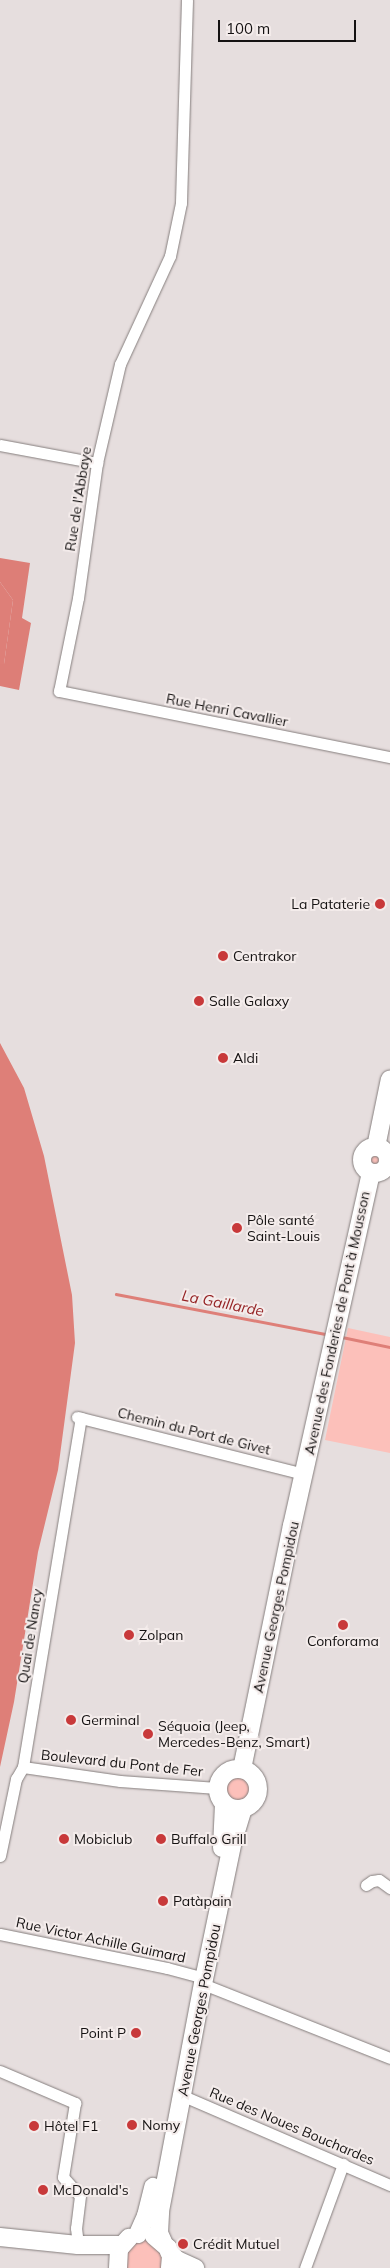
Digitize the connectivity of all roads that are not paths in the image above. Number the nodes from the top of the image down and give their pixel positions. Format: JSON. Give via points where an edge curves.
{"nodes":[{"id":1,"x":188,"y":0,"type":"edge"},
{"id":2,"x":0,"y":445,"type":"edge"},
{"id":3,"x":97,"y":463,"type":"junction"},
{"id":4,"x":59,"y":691,"type":"joint"},
{"id":5,"x":390,"y":757,"type":"edge"},
{"id":6,"x":390,"y":1079,"type":"edge"},
{"id":7,"x":376,"y":1147,"type":"junction"},
{"id":8,"x":389,"y":1162,"type":"edge"},
{"id":9,"x":371,"y":1173,"type":"junction"},
{"id":10,"x":79,"y":1417,"type":"joint"},
{"id":11,"x":304,"y":1474,"type":"junction"},
{"id":12,"x":23,"y":1767,"type":"junction"},
{"id":13,"x":242,"y":1769,"type":"junction"},
{"id":14,"x":221,"y":1796,"type":"junction"},
{"id":15,"x":243,"y":1810,"type":"junction"},
{"id":16,"x":0,"y":1856,"type":"edge"},
{"id":17,"x":366,"y":1885,"type":"dead end"},
{"id":18,"x":390,"y":1888,"type":"edge"},
{"id":19,"x":0,"y":1934,"type":"edge"},
{"id":20,"x":200,"y":1980,"type":"junction"},
{"id":21,"x":390,"y":2058,"type":"edge"},
{"id":22,"x":0,"y":2071,"type":"edge"},
{"id":23,"x":181,"y":2095,"type":"junction"},
{"id":24,"x":343,"y":2164,"type":"junction"},
{"id":25,"x":390,"y":2185,"type":"edge"},
{"id":26,"x":138,"y":2234,"type":"junction"},
{"id":27,"x":0,"y":2237,"type":"edge"},
{"id":28,"x":41,"y":2242,"type":"junction"},
{"id":29,"x":78,"y":2245,"type":"junction"},
{"id":30,"x":122,"y":2245,"type":"junction"},
{"id":31,"x":167,"y":2254,"type":"edge"},
{"id":32,"x":117,"y":2266,"type":"edge"},
{"id":33,"x":195,"y":2268,"type":"edge"},
{"id":34,"x":304,"y":2268,"type":"edge"}],
"edges":[{"from":1,"to":3,"type":"street","name":"Rue de l'Abbaye","via":[[181,203],[170,256],[120,364]]},
{"from":2,"to":3,"type":"street"},
{"from":3,"to":4,"type":"street","name":"Rue de l'Abbaye","via":[[78,598]]},
{"from":4,"to":5,"type":"street","name":"Rue Henri Cavallier"},
{"from":6,"to":7,"type":"main road"},
{"from":7,"to":8,"type":"main road","via":[[386,1154]]},
{"from":7,"to":9,"type":"main road","via":[[368,1149],[362,1159],[364,1167]]},
{"from":8,"to":9,"type":"main road","via":[[381,1171]]},
{"from":9,"to":11,"type":"main road","name":"Avenue des Fonderies de Pont à Mousson"},
{"from":10,"to":11,"type":"street","name":"Chemin du Port de Givet"},
{"from":10,"to":12,"type":"street","name":"Quai de Nancy"},
{"from":11,"to":13,"type":"main road","name":"Avenue Georges Pompidou"},
{"from":12,"to":14,"type":"street","name":"Boulevard du Pont de Fer"},
{"from":12,"to":16,"type":"street","name":"Quai de Nancy","via":[[16,1779]]},
{"from":13,"to":14,"type":"main road","via":[[230,1770],[223,1775]]},
{"from":13,"to":15,"type":"main road","via":[[254,1777],[258,1792],[254,1802]]},
{"from":14,"to":15,"type":"main road","via":[[235,1810]]},
{"from":14,"to":20,"type":"main road","name":"Avenue Georges Pompidou","via":[[224,1837]]},
{"from":15,"to":20,"type":"main road","name":"Avenue Georges Pompidou"},
{"from":17,"to":18,"type":"street","via":[[379,1880]]},
{"from":19,"to":20,"type":"street","name":"Rue Victor Achille Guimard","via":[[167,1968]]},
{"from":20,"to":21,"type":"street","name":"Rue Victor Achille Guimard"},
{"from":20,"to":23,"type":"main road","name":"Avenue Georges Pompidou"},
{"from":20,"to":26,"type":"main road","name":"Avenue Georges Pompidou","via":[[146,2216]]},
{"from":22,"to":29,"type":"street","via":[[76,2103],[63,2177],[80,2196],[76,2228]]},
{"from":23,"to":24,"type":"street","name":"Rue des Noues Bouchardes"},
{"from":23,"to":31,"type":"main road","name":"Avenue Georges Pompidou","via":[[160,2211],[159,2233]]},
{"from":24,"to":25,"type":"street","name":"Rue des Noues Bouchardes"},
{"from":24,"to":34,"type":"street"},
{"from":26,"to":30,"type":"main road"},
{"from":26,"to":31,"type":"main road","via":[[153,2235]]},
{"from":27,"to":28,"type":"main road"},
{"from":28,"to":29,"type":"main road"},
{"from":28,"to":32,"type":"main road"},
{"from":29,"to":30,"type":"main road"},
{"from":30,"to":32,"type":"main road"},
{"from":31,"to":33,"type":"main road"}]}
